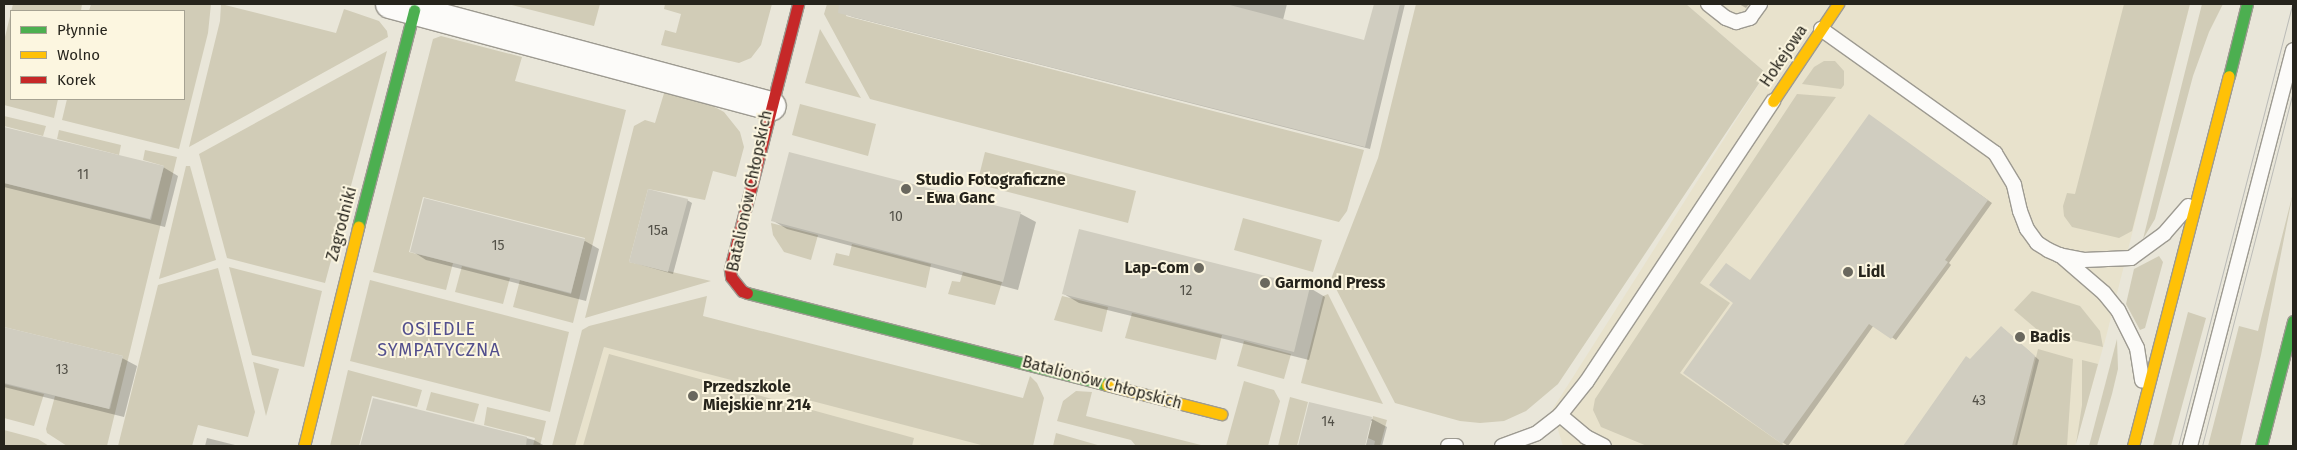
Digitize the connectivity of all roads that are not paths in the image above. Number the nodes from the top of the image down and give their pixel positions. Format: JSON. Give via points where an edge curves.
{"nodes":[{"id":1,"x":798,"y":4,"type":"edge"},
{"id":2,"x":1708,"y":4,"type":"edge"},
{"id":3,"x":1760,"y":4,"type":"edge"},
{"id":4,"x":1838,"y":4,"type":"edge"},
{"id":5,"x":2247,"y":4,"type":"edge"},
{"id":6,"x":402,"y":7,"type":"edge"},
{"id":7,"x":1821,"y":29,"type":"junction"},
{"id":8,"x":2293,"y":50,"type":"edge"},
{"id":9,"x":1773,"y":101,"type":"joint"},
{"id":10,"x":772,"y":106,"type":"junction"},
{"id":11,"x":2197,"y":195,"type":"junction"},
{"id":12,"x":2059,"y":255,"type":"junction"},
{"id":13,"x":2292,"y":329,"type":"edge"},
{"id":14,"x":1220,"y":414,"type":"dead end"},
{"id":15,"x":1560,"y":415,"type":"junction"},
{"id":16,"x":2134,"y":440,"type":"edge"},
{"id":17,"x":304,"y":446,"type":"edge"},
{"id":18,"x":1448,"y":446,"type":"edge"},
{"id":19,"x":1456,"y":446,"type":"edge"},
{"id":20,"x":1502,"y":446,"type":"edge"},
{"id":21,"x":1604,"y":446,"type":"edge"},
{"id":22,"x":2190,"y":446,"type":"edge"},
{"id":23,"x":2260,"y":446,"type":"edge"}],
"edges":[{"from":1,"to":10,"type":"street"},
{"from":2,"to":3,"type":"lane","via":[[1736,22],[1750,18]]},
{"from":4,"to":7,"type":"street","name":"Hokejowa"},
{"from":5,"to":11,"type":"street"},
{"from":6,"to":10,"type":"street","name":"Batalionów Chłopskich"},
{"from":6,"to":17,"type":"street","name":"Zagrodniki","via":[[341,292]]},
{"from":7,"to":9,"type":"street","name":"Hokejowa"},
{"from":7,"to":12,"type":"lane","via":[[1995,153],[2014,186],[2027,229],[2038,243]]},
{"from":8,"to":22,"type":"lane"},
{"from":9,"to":15,"type":"lane","via":[[1587,381]]},
{"from":10,"to":14,"type":"street","name":"Batalionów Chłopskich","via":[[730,269],[730,278],[742,291]]},
{"from":11,"to":12,"type":"lane","via":[[2164,234],[2131,258],[2084,260]]},
{"from":11,"to":16,"type":"street"},
{"from":12,"to":16,"type":"lane","via":[[2112,301],[2130,332],[2142,370]]},
{"from":13,"to":23,"type":"street"},
{"from":15,"to":20,"type":"lane","via":[[1537,433]]},
{"from":15,"to":21,"type":"lane","via":[[1586,437]]},
{"from":18,"to":19,"type":"lane"}]}
